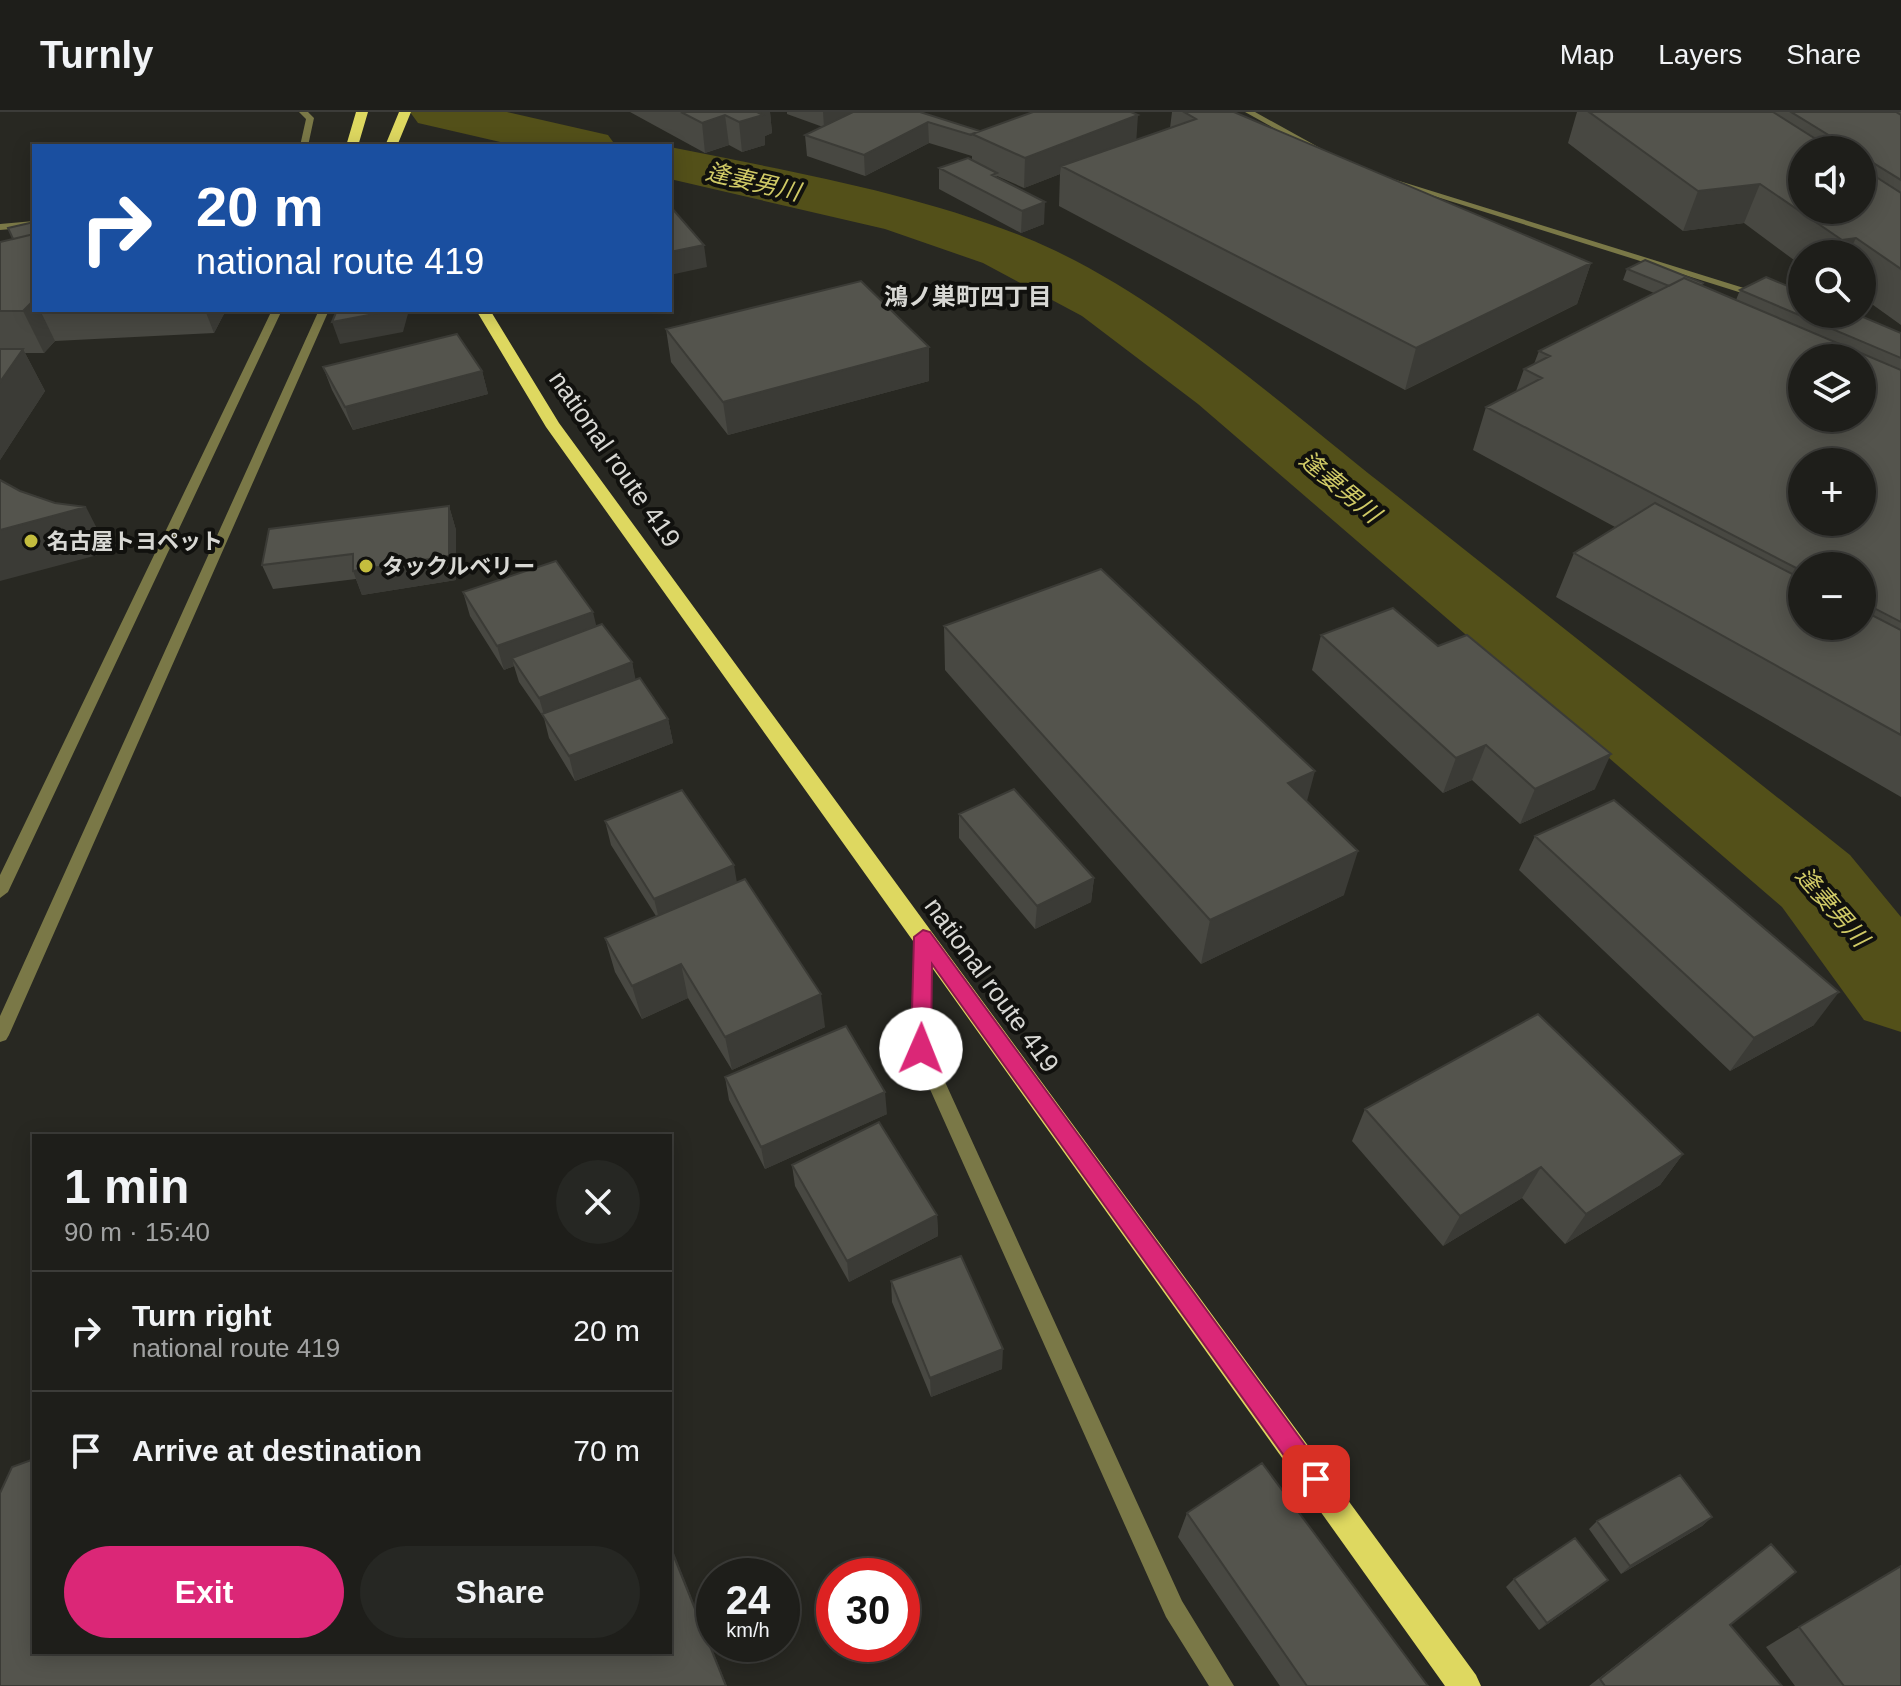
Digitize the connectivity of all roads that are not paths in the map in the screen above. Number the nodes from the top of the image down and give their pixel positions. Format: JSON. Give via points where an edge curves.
{"nodes":[{"id":1,"x":303,"y":112,"type":"edge"},
{"id":2,"x":1249,"y":112,"type":"edge"},
{"id":3,"x":361,"y":113,"type":"edge"},
{"id":4,"x":403,"y":117,"type":"edge"},
{"id":5,"x":304,"y":144,"type":"edge"},
{"id":6,"x":353,"y":144,"type":"edge"},
{"id":7,"x":392,"y":144,"type":"edge"},
{"id":8,"x":1341,"y":160,"type":"edge"},
{"id":9,"x":1368,"y":172,"type":"edge"},
{"id":10,"x":32,"y":224,"type":"edge"},
{"id":11,"x":0,"y":227,"type":"edge"},
{"id":12,"x":1788,"y":305,"type":"edge"},
{"id":13,"x":276,"y":312,"type":"edge"},
{"id":14,"x":323,"y":312,"type":"edge"},
{"id":15,"x":484,"y":312,"type":"edge"},
{"id":16,"x":0,"y":892,"type":"edge"},
{"id":17,"x":923,"y":937,"type":"junction"},
{"id":18,"x":0,"y":1035,"type":"edge"},
{"id":19,"x":1222,"y":1686,"type":"edge"},
{"id":20,"x":1465,"y":1686,"type":"edge"}],
"edges":[{"from":1,"to":5,"type":"street","via":[[310,118]]},
{"from":2,"to":8,"type":"street"},
{"from":3,"to":6,"type":"highway"},
{"from":4,"to":7,"type":"highway"},
{"from":9,"to":12,"type":"street"},
{"from":10,"to":11,"type":"street"},
{"from":13,"to":16,"type":"street"},
{"from":14,"to":18,"type":"street"},
{"from":15,"to":17,"type":"highway","name":"national route 419","via":[[552,424]]},
{"from":17,"to":19,"type":"street","via":[[921,1049],[1174,1609]]},
{"from":17,"to":20,"type":"highway","name":"national route 419"}]}
